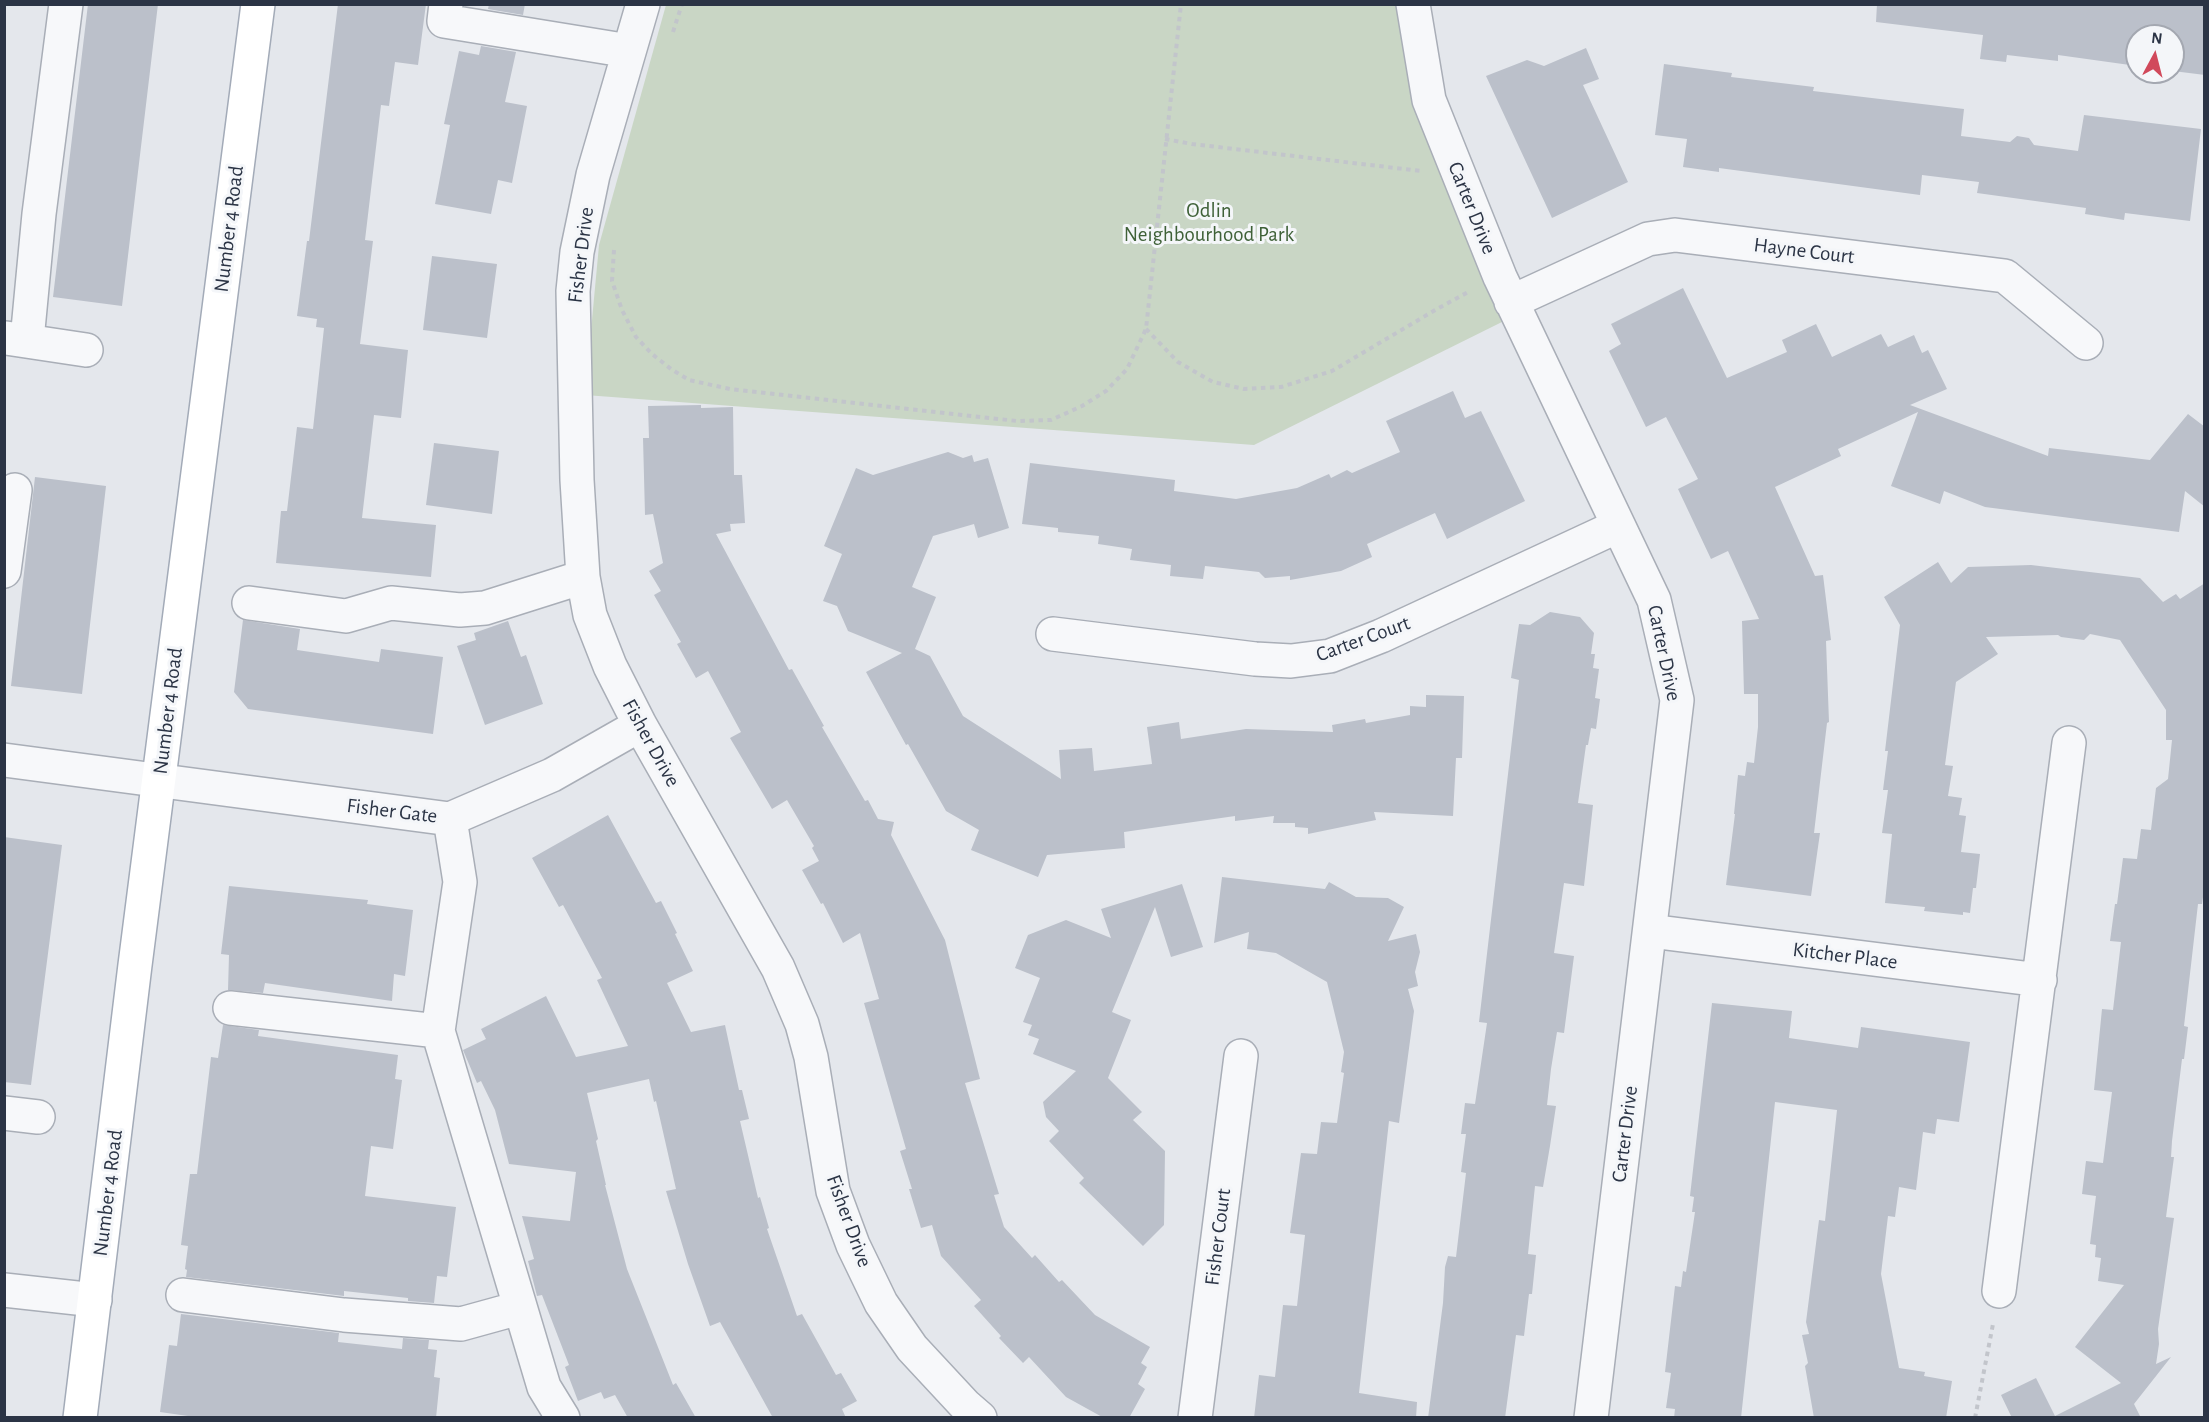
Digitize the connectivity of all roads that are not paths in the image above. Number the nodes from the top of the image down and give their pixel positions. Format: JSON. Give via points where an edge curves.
{"nodes":[{"id":1,"x":66,"y":4,"type":"edge"},
{"id":2,"x":258,"y":4,"type":"edge"},
{"id":3,"x":446,"y":4,"type":"edge"},
{"id":4,"x":643,"y":4,"type":"edge"},
{"id":5,"x":1413,"y":4,"type":"edge"},
{"id":6,"x":629,"y":51,"type":"junction"},
{"id":7,"x":1505,"y":289,"type":"junction"},
{"id":8,"x":16,"y":339,"type":"edge"},
{"id":9,"x":2086,"y":343,"type":"dead end"},
{"id":10,"x":86,"y":350,"type":"dead end"},
{"id":11,"x":15,"y":490,"type":"dead end"},
{"id":12,"x":1618,"y":526,"type":"junction"},
{"id":13,"x":4,"y":571,"type":"edge"},
{"id":14,"x":583,"y":577,"type":"junction"},
{"id":15,"x":249,"y":603,"type":"dead end"},
{"id":16,"x":1053,"y":634,"type":"dead end"},
{"id":17,"x":640,"y":725,"type":"junction"},
{"id":18,"x":2069,"y":743,"type":"dead end"},
{"id":19,"x":4,"y":760,"type":"edge"},
{"id":20,"x":159,"y":781,"type":"junction"},
{"id":21,"x":450,"y":819,"type":"junction"},
{"id":22,"x":1650,"y":931,"type":"junction"},
{"id":23,"x":2040,"y":980,"type":"junction"},
{"id":24,"x":230,"y":1008,"type":"dead end"},
{"id":25,"x":438,"y":1031,"type":"junction"},
{"id":26,"x":1241,"y":1056,"type":"dead end"},
{"id":27,"x":4,"y":1113,"type":"edge"},
{"id":28,"x":38,"y":1117,"type":"dead end"},
{"id":29,"x":4,"y":1290,"type":"edge"},
{"id":30,"x":1999,"y":1291,"type":"road end"},
{"id":31,"x":183,"y":1294,"type":"dead end"},
{"id":32,"x":95,"y":1300,"type":"junction"},
{"id":33,"x":519,"y":1308,"type":"junction"},
{"id":34,"x":80,"y":1418,"type":"edge"},
{"id":35,"x":563,"y":1418,"type":"edge"},
{"id":36,"x":980,"y":1418,"type":"edge"},
{"id":37,"x":1195,"y":1418,"type":"edge"},
{"id":38,"x":1591,"y":1418,"type":"edge"}],
"edges":[{"from":1,"to":8,"type":"street","via":[[39,214]]},
{"from":2,"to":20,"type":"main road","name":"Number 4 Road"},
{"from":3,"to":6,"type":"street","via":[[444,21]]},
{"from":4,"to":6,"type":"street","name":"Fisher Drive"},
{"from":5,"to":7,"type":"street","name":"Carter Drive","via":[[1429,100]]},
{"from":6,"to":14,"type":"street","name":"Fisher Drive","via":[[593,176],[573,291]]},
{"from":7,"to":9,"type":"street","name":"Hayne Court","via":[[1648,239],[1675,235],[2005,276]]},
{"from":7,"to":12,"type":"street","name":"Carter Drive"},
{"from":8,"to":10,"type":"street"},
{"from":11,"to":13,"type":"street"},
{"from":12,"to":16,"type":"street","name":"Carter Court","via":[[1330,656],[1291,662]]},
{"from":12,"to":22,"type":"street","name":"Carter Drive","via":[[1654,600],[1677,700]]},
{"from":14,"to":15,"type":"street","via":[[485,608],[460,610],[391,603],[346,616]]},
{"from":14,"to":17,"type":"street","name":"Fisher Drive","via":[[590,615]]},
{"from":17,"to":21,"type":"street","name":"Fisher Gate","via":[[552,775]]},
{"from":17,"to":36,"type":"street","name":"Fisher Drive","via":[[778,968],[802,1024],[833,1191],[881,1303],[912,1348]]},
{"from":18,"to":23,"type":"street"},
{"from":19,"to":20,"type":"street","name":"Fisher Gate"},
{"from":20,"to":21,"type":"street","name":"Fisher Gate"},
{"from":20,"to":32,"type":"main road","name":"Number 4 Road"},
{"from":21,"to":25,"type":"street","via":[[460,882]]},
{"from":22,"to":23,"type":"street","name":"Kitcher Place"},
{"from":22,"to":38,"type":"street","name":"Carter Drive"},
{"from":23,"to":30,"type":"street"},
{"from":24,"to":25,"type":"street"},
{"from":25,"to":33,"type":"street"},
{"from":26,"to":37,"type":"street","name":"Fisher Court"},
{"from":27,"to":28,"type":"street"},
{"from":29,"to":32,"type":"street"},
{"from":31,"to":33,"type":"street","via":[[344,1315],[461,1324]]},
{"from":32,"to":34,"type":"main road","name":"Number 4 Road"},
{"from":33,"to":35,"type":"street","via":[[544,1387]]}]}
